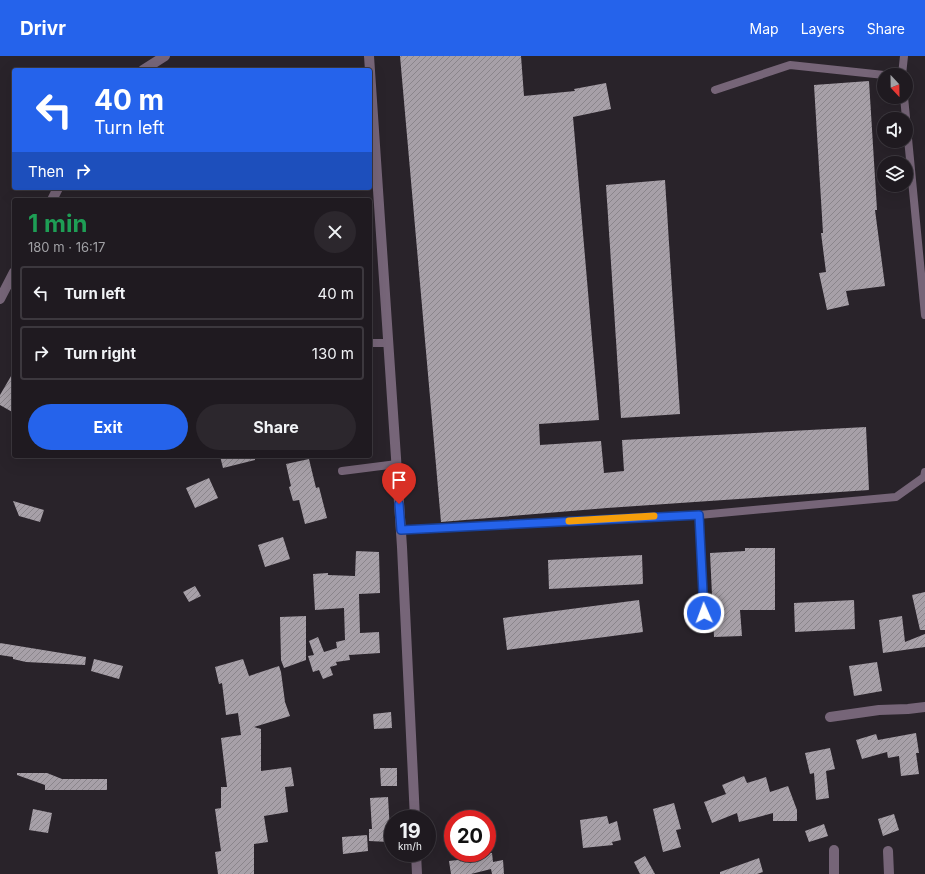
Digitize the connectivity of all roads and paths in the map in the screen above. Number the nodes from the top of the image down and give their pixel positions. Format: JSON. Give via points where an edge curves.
{"nodes":[{"id":1,"x":165,"y":56,"type":"edge"},
{"id":2,"x":369,"y":56,"type":"edge"},
{"id":3,"x":904,"y":56,"type":"edge"},
{"id":4,"x":146,"y":68,"type":"edge"},
{"id":5,"x":370,"y":68,"type":"edge"},
{"id":6,"x":903,"y":68,"type":"edge"},
{"id":7,"x":877,"y":74,"type":"edge"},
{"id":8,"x":716,"y":90,"type":"dead end"},
{"id":9,"x":372,"y":101,"type":"edge"},
{"id":10,"x":905,"y":104,"type":"edge"},
{"id":11,"x":12,"y":276,"type":"edge"},
{"id":12,"x":0,"y":299,"type":"edge"},
{"id":13,"x":925,"y":315,"type":"edge"},
{"id":14,"x":372,"y":343,"type":"edge"},
{"id":15,"x":388,"y":343,"type":"junction"},
{"id":16,"x":397,"y":464,"type":"junction"},
{"id":17,"x":342,"y":471,"type":"dead end"},
{"id":18,"x":925,"y":472,"type":"edge"},
{"id":19,"x":699,"y":515,"type":"junction"},
{"id":20,"x":401,"y":530,"type":"junction"},
{"id":21,"x":704,"y":613,"type":"dead end"},
{"id":22,"x":925,"y":706,"type":"edge"},
{"id":23,"x":830,"y":717,"type":"dead end"},
{"id":24,"x":415,"y":810,"type":"edge"},
{"id":25,"x":834,"y":850,"type":"dead end"},
{"id":26,"x":888,"y":850,"type":"dead end"},
{"id":27,"x":416,"y":862,"type":"edge"},
{"id":28,"x":417,"y":874,"type":"edge"},
{"id":29,"x":834,"y":874,"type":"edge"},
{"id":30,"x":889,"y":874,"type":"edge"}],
"edges":[{"from":1,"to":4,"type":"street"},
{"from":2,"to":5,"type":"street"},
{"from":3,"to":6,"type":"lane"},
{"from":7,"to":8,"type":"lane","via":[[790,65]]},
{"from":9,"to":15,"type":"street"},
{"from":10,"to":13,"type":"lane"},
{"from":11,"to":12,"type":"street"},
{"from":14,"to":15,"type":"lane"},
{"from":15,"to":16,"type":"street"},
{"from":16,"to":17,"type":"lane"},
{"from":16,"to":20,"type":"street"},
{"from":18,"to":19,"type":"lane","via":[[924,477],[896,498]]},
{"from":19,"to":20,"type":"lane"},
{"from":19,"to":21,"type":"lane"},
{"from":20,"to":24,"type":"street"},
{"from":22,"to":23,"type":"street"},
{"from":25,"to":29,"type":"street"},
{"from":26,"to":30,"type":"street"},
{"from":27,"to":28,"type":"street"}]}
